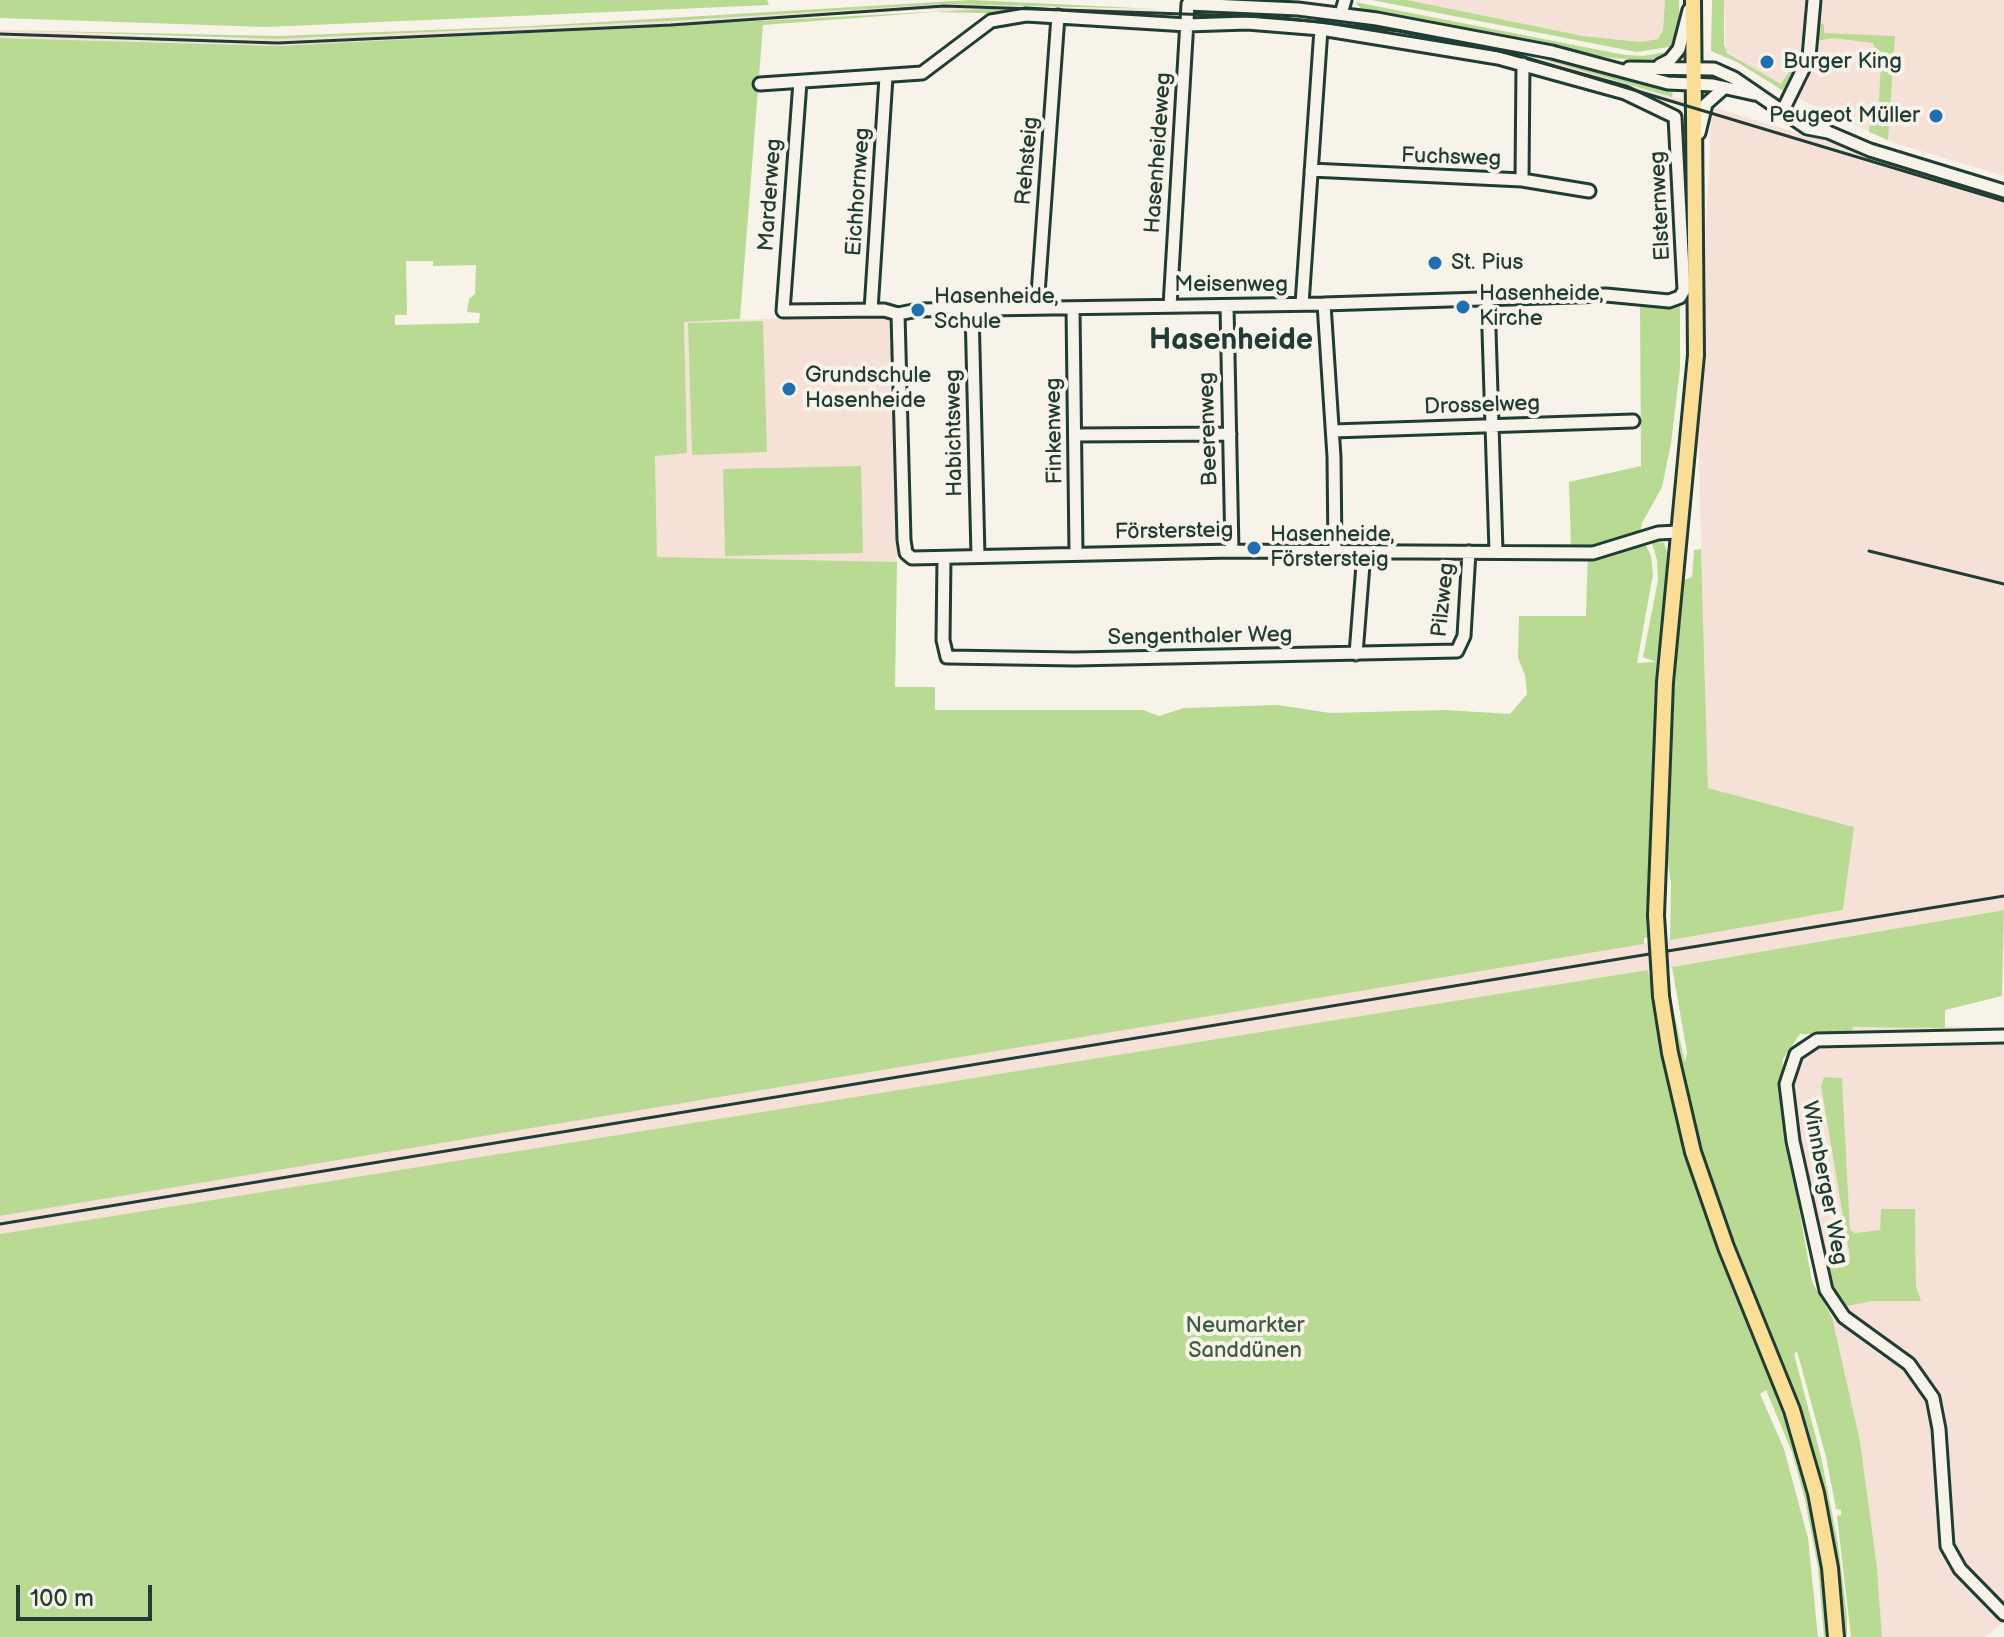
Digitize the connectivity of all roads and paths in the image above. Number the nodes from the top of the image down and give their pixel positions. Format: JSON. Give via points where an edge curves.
{"nodes":[{"id":1,"x":1345,"y":0,"type":"edge"},
{"id":2,"x":1814,"y":0,"type":"edge"},
{"id":3,"x":1693,"y":3,"type":"edge"},
{"id":4,"x":1341,"y":14,"type":"junction"},
{"id":5,"x":1058,"y":16,"type":"junction"},
{"id":6,"x":1187,"y":25,"type":"junction"},
{"id":7,"x":1321,"y":29,"type":"junction"},
{"id":8,"x":1523,"y":64,"type":"junction"},
{"id":9,"x":1693,"y":66,"type":"junction"},
{"id":10,"x":1655,"y":67,"type":"junction"},
{"id":11,"x":1616,"y":68,"type":"junction"},
{"id":12,"x":886,"y":77,"type":"junction"},
{"id":13,"x":800,"y":82,"type":"junction"},
{"id":14,"x":760,"y":84,"type":"dead end"},
{"id":15,"x":1693,"y":84,"type":"junction"},
{"id":16,"x":1724,"y":88,"type":"junction"},
{"id":17,"x":1754,"y":94,"type":"junction"},
{"id":18,"x":1788,"y":113,"type":"junction"},
{"id":19,"x":1695,"y":156,"type":"junction"},
{"id":20,"x":1311,"y":170,"type":"junction"},
{"id":21,"x":1522,"y":180,"type":"junction"},
{"id":22,"x":1589,"y":191,"type":"dead end"},
{"id":23,"x":2004,"y":191,"type":"edge"},
{"id":24,"x":1680,"y":297,"type":"joint"},
{"id":25,"x":1488,"y":299,"type":"junction"},
{"id":26,"x":1302,"y":304,"type":"junction"},
{"id":27,"x":1324,"y":304,"type":"junction"},
{"id":28,"x":1170,"y":306,"type":"junction"},
{"id":29,"x":1227,"y":306,"type":"junction"},
{"id":30,"x":1037,"y":308,"type":"junction"},
{"id":31,"x":1073,"y":308,"type":"junction"},
{"id":32,"x":972,"y":309,"type":"junction"},
{"id":33,"x":871,"y":310,"type":"junction"},
{"id":34,"x":783,"y":311,"type":"joint"},
{"id":35,"x":898,"y":314,"type":"junction"},
{"id":36,"x":1633,"y":421,"type":"dead end"},
{"id":37,"x":1492,"y":425,"type":"junction"},
{"id":38,"x":1333,"y":431,"type":"junction"},
{"id":39,"x":1230,"y":434,"type":"junction"},
{"id":40,"x":1075,"y":435,"type":"junction"},
{"id":41,"x":1678,"y":532,"type":"junction"},
{"id":42,"x":1232,"y":551,"type":"junction"},
{"id":43,"x":1496,"y":551,"type":"junction"},
{"id":44,"x":1335,"y":552,"type":"junction"},
{"id":45,"x":1364,"y":552,"type":"junction"},
{"id":46,"x":1469,"y":552,"type":"junction"},
{"id":47,"x":1076,"y":554,"type":"junction"},
{"id":48,"x":978,"y":556,"type":"junction"},
{"id":49,"x":944,"y":558,"type":"junction"},
{"id":50,"x":1457,"y":651,"type":"joint"},
{"id":51,"x":1356,"y":654,"type":"junction"},
{"id":52,"x":2004,"y":1036,"type":"edge"},
{"id":53,"x":2004,"y":1614,"type":"edge"},
{"id":54,"x":1836,"y":1637,"type":"edge"}],
"edges":[{"from":1,"to":4,"type":"street"},
{"from":2,"to":18,"type":"street","via":[[1809,57]]},
{"from":3,"to":9,"type":"main road"},
{"from":3,"to":10,"type":"street","via":[[1679,49]]},
{"from":4,"to":6,"type":"street","name":"Hasenheideweg","via":[[1188,4]]},
{"from":4,"to":11,"type":"street"},
{"from":5,"to":6,"type":"street"},
{"from":5,"to":12,"type":"street","via":[[995,19],[927,71]]},
{"from":5,"to":30,"type":"street","name":"Rehsteig"},
{"from":6,"to":7,"type":"street"},
{"from":6,"to":28,"type":"street","name":"Hasenheideweg"},
{"from":7,"to":8,"type":"street"},
{"from":7,"to":20,"type":"street"},
{"from":8,"to":21,"type":"street"},
{"from":8,"to":24,"type":"street","name":"Elsternweg","via":[[1625,93],[1672,113],[1679,132],[1677,183],[1685,281]]},
{"from":9,"to":10,"type":"street"},
{"from":9,"to":15,"type":"main road"},
{"from":9,"to":17,"type":"street","via":[[1729,75]]},
{"from":10,"to":11,"type":"street"},
{"from":11,"to":15,"type":"street","via":[[1668,83]]},
{"from":12,"to":13,"type":"street"},
{"from":12,"to":33,"type":"street","name":"Eichhornweg"},
{"from":13,"to":14,"type":"street"},
{"from":13,"to":34,"type":"street","name":"Marderweg"},
{"from":15,"to":16,"type":"street"},
{"from":15,"to":19,"type":"main road"},
{"from":16,"to":17,"type":"street"},
{"from":16,"to":19,"type":"street","via":[[1706,104]]},
{"from":17,"to":18,"type":"street"},
{"from":18,"to":23,"type":"street","via":[[1870,150]]},
{"from":19,"to":41,"type":"main road","via":[[1695,375]]},
{"from":20,"to":21,"type":"street","name":"Fuchsweg"},
{"from":20,"to":26,"type":"street"},
{"from":21,"to":22,"type":"street","name":"Fuchsweg"},
{"from":24,"to":25,"type":"street","name":"Meisenweg"},
{"from":25,"to":27,"type":"street","name":"Meisenweg"},
{"from":25,"to":37,"type":"street"},
{"from":26,"to":27,"type":"street","name":"Meisenweg"},
{"from":26,"to":29,"type":"street","name":"Meisenweg"},
{"from":27,"to":38,"type":"street"},
{"from":28,"to":29,"type":"street","name":"Meisenweg"},
{"from":28,"to":31,"type":"street","name":"Meisenweg"},
{"from":29,"to":39,"type":"street","name":"Beerenweg"},
{"from":30,"to":31,"type":"street","name":"Meisenweg"},
{"from":30,"to":32,"type":"street","name":"Meisenweg"},
{"from":31,"to":40,"type":"street","name":"Finkenweg"},
{"from":32,"to":35,"type":"street","name":"Meisenweg"},
{"from":32,"to":48,"type":"street","name":"Habichtsweg"},
{"from":33,"to":34,"type":"street","name":"Meisenweg"},
{"from":33,"to":35,"type":"street","name":"Meisenweg"},
{"from":35,"to":49,"type":"street","name":"Förstersteig","via":[[904,540],[908,556]]},
{"from":36,"to":37,"type":"street","name":"Drosselweg"},
{"from":37,"to":38,"type":"street","name":"Drosselweg"},
{"from":37,"to":43,"type":"street"},
{"from":38,"to":44,"type":"street"},
{"from":39,"to":40,"type":"street"},
{"from":39,"to":42,"type":"street","name":"Beerenweg"},
{"from":40,"to":47,"type":"street","name":"Finkenweg"},
{"from":41,"to":43,"type":"street","name":"Förstersteig","via":[[1593,553]]},
{"from":41,"to":54,"type":"main road","bridge":true,"via":[[1665,682],[1656,915],[1661,996],[1693,1152],[1792,1410],[1816,1493]]},
{"from":42,"to":44,"type":"street","name":"Förstersteig"},
{"from":42,"to":47,"type":"street","name":"Förstersteig"},
{"from":43,"to":46,"type":"street","name":"Förstersteig"},
{"from":44,"to":45,"type":"street","name":"Förstersteig"},
{"from":45,"to":46,"type":"street","name":"Förstersteig"},
{"from":45,"to":51,"type":"street"},
{"from":46,"to":50,"type":"street","name":"Pilzweg","via":[[1464,636]]},
{"from":47,"to":48,"type":"street","name":"Förstersteig"},
{"from":48,"to":49,"type":"street","name":"Förstersteig"},
{"from":49,"to":51,"type":"street","name":"Sengenthaler Weg","via":[[945,655],[955,659]]},
{"from":50,"to":51,"type":"street","name":"Sengenthaler Weg"},
{"from":52,"to":53,"type":"street","name":"Winnberger Weg","via":[[1817,1040],[1796,1054],[1786,1084],[1822,1279],[1844,1317],[1901,1358],[1933,1398],[1947,1546],[1960,1569]]}]}
